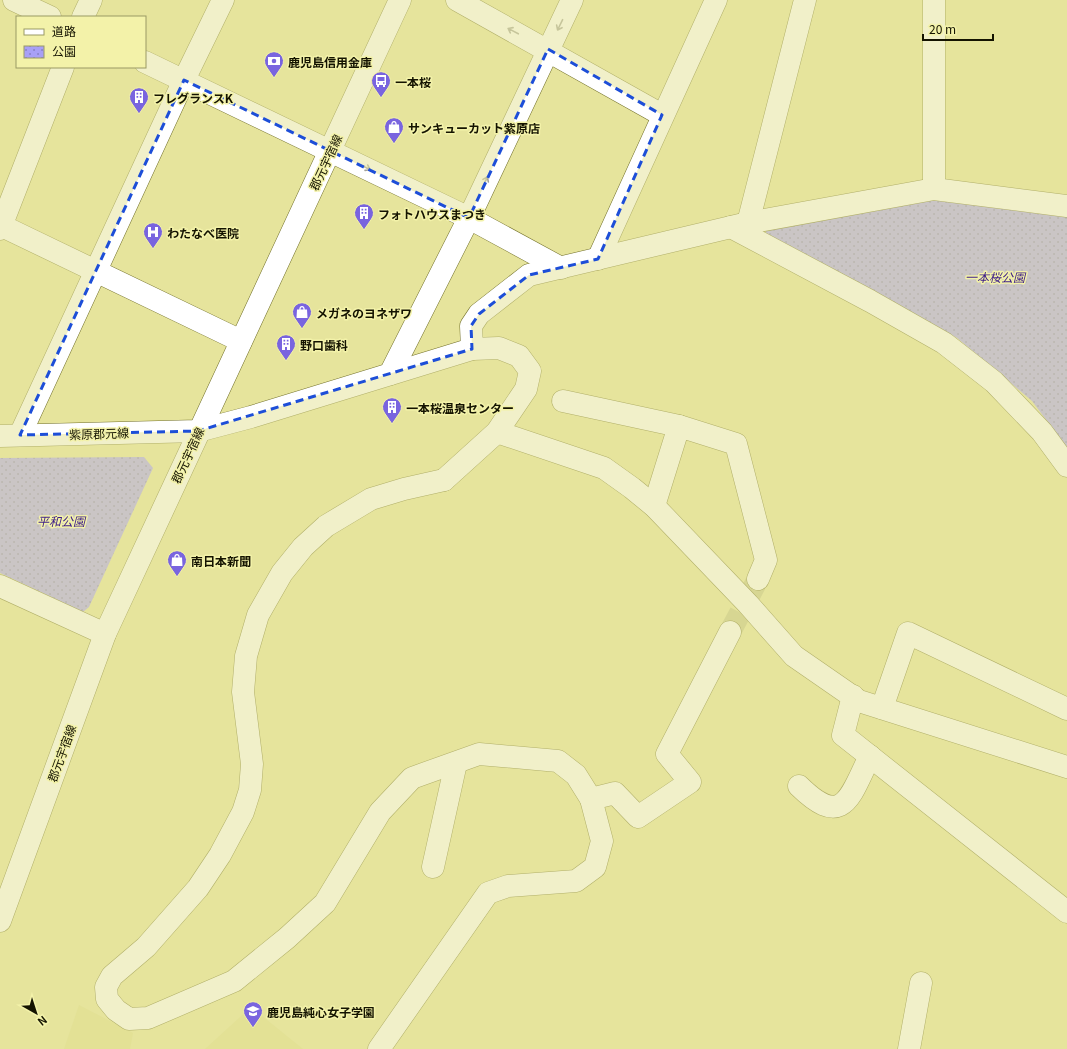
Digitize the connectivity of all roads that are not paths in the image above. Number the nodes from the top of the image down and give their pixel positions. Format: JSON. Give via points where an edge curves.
{"nodes":[{"id":1,"x":14,"y":0,"type":"edge"},
{"id":2,"x":91,"y":0,"type":"edge"},
{"id":3,"x":222,"y":0,"type":"edge"},
{"id":4,"x":400,"y":0,"type":"edge"},
{"id":5,"x":457,"y":0,"type":"edge"},
{"id":6,"x":572,"y":0,"type":"edge"},
{"id":7,"x":716,"y":0,"type":"edge"},
{"id":8,"x":805,"y":0,"type":"edge"},
{"id":9,"x":934,"y":0,"type":"edge"},
{"id":10,"x":48,"y":16,"type":"edge"},
{"id":11,"x":83,"y":16,"type":"edge"},
{"id":12,"x":548,"y":49,"type":"junction"},
{"id":13,"x":146,"y":62,"type":"edge"},
{"id":14,"x":62,"y":68,"type":"edge"},
{"id":15,"x":184,"y":80,"type":"junction"},
{"id":16,"x":662,"y":115,"type":"junction"},
{"id":17,"x":330,"y":150,"type":"junction"},
{"id":18,"x":934,"y":189,"type":"junction"},
{"id":19,"x":1067,"y":206,"type":"edge"},
{"id":20,"x":469,"y":218,"type":"junction"},
{"id":21,"x":739,"y":225,"type":"junction"},
{"id":22,"x":0,"y":227,"type":"edge"},
{"id":23,"x":598,"y":259,"type":"junction"},
{"id":24,"x":560,"y":268,"type":"junction"},
{"id":25,"x":95,"y":272,"type":"junction"},
{"id":26,"x":241,"y":341,"type":"junction"},
{"id":27,"x":472,"y":349,"type":"junction"},
{"id":28,"x":390,"y":374,"type":"junction"},
{"id":29,"x":563,"y":401,"type":"dead end"},
{"id":30,"x":679,"y":426,"type":"junction"},
{"id":31,"x":198,"y":431,"type":"junction"},
{"id":32,"x":497,"y":432,"type":"junction"},
{"id":33,"x":10,"y":435,"type":"edge"},
{"id":34,"x":1067,"y":466,"type":"edge"},
{"id":35,"x":654,"y":506,"type":"junction"},
{"id":36,"x":758,"y":579,"type":"tunnel mouth"},
{"id":37,"x":0,"y":586,"type":"edge"},
{"id":38,"x":730,"y":632,"type":"tunnel mouth"},
{"id":39,"x":105,"y":634,"type":"junction"},
{"id":40,"x":853,"y":696,"type":"junction"},
{"id":41,"x":882,"y":708,"type":"junction"},
{"id":42,"x":1067,"y":709,"type":"edge"},
{"id":43,"x":870,"y":756,"type":"junction"},
{"id":44,"x":456,"y":763,"type":"junction"},
{"id":45,"x":1067,"y":767,"type":"edge"},
{"id":46,"x":798,"y":786,"type":"dead end"},
{"id":47,"x":591,"y":799,"type":"junction"},
{"id":48,"x":433,"y":867,"type":"dead end"},
{"id":49,"x":1067,"y":912,"type":"edge"},
{"id":50,"x":0,"y":921,"type":"edge"},
{"id":51,"x":921,"y":983,"type":"dead end"},
{"id":52,"x":379,"y":1049,"type":"edge"},
{"id":53,"x":909,"y":1049,"type":"edge"}],
"edges":[{"from":1,"to":10,"type":"street"},
{"from":2,"to":11,"type":"street"},
{"from":3,"to":15,"type":"street"},
{"from":4,"to":17,"type":"street","name":"郡元宇宿線"},
{"from":12,"to":5,"type":"street","one_way":true},
{"from":6,"to":12,"type":"street","one_way":true},
{"from":7,"to":16,"type":"street"},
{"from":8,"to":21,"type":"street"},
{"from":9,"to":18,"type":"street"},
{"from":12,"to":16,"type":"street"},
{"from":20,"to":12,"type":"street","one_way":true},
{"from":13,"to":15,"type":"street"},
{"from":14,"to":22,"type":"street"},
{"from":15,"to":17,"type":"street"},
{"from":15,"to":25,"type":"street"},
{"from":16,"to":23,"type":"street"},
{"from":17,"to":20,"type":"street","one_way":true},
{"from":17,"to":26,"type":"street","name":"郡元宇宿線"},
{"from":18,"to":19,"type":"street"},
{"from":18,"to":21,"type":"street"},
{"from":20,"to":24,"type":"street"},
{"from":20,"to":28,"type":"street"},
{"from":21,"to":23,"type":"street"},
{"from":21,"to":34,"type":"street","via":[[944,343],[994,382],[1042,432]]},
{"from":22,"to":25,"type":"street"},
{"from":23,"to":24,"type":"street"},
{"from":24,"to":27,"type":"street","via":[[529,275],[480,314],[471,326]]},
{"from":25,"to":26,"type":"street"},
{"from":25,"to":33,"type":"street"},
{"from":26,"to":31,"type":"street","name":"郡元宇宿線"},
{"from":27,"to":28,"type":"street","name":"紫原郡元線"},
{"from":27,"to":32,"type":"street","name":"紫原郡元線","via":[[499,348],[519,356],[530,371],[526,389]]},
{"from":28,"to":31,"type":"street","name":"紫原郡元線"},
{"from":29,"to":30,"type":"street"},
{"from":30,"to":35,"type":"street"},
{"from":30,"to":36,"type":"street","via":[[736,444],[766,560]]},
{"from":31,"to":33,"type":"street","name":"紫原郡元線"},
{"from":31,"to":39,"type":"street","name":"郡元宇宿線"},
{"from":32,"to":35,"type":"street","via":[[604,468]]},
{"from":32,"to":44,"type":"street","name":"紫原郡元線","via":[[444,480],[371,499],[326,526],[303,547],[282,573],[258,615],[246,656],[243,692],[252,764],[250,790],[243,812],[220,855],[198,888],[146,948],[112,976],[106,987],[107,999],[116,1010],[129,1019],[148,1018],[234,981],[325,903],[380,812],[412,778]]},
{"from":35,"to":40,"type":"street","via":[[794,656]]},
{"from":37,"to":39,"type":"street"},
{"from":38,"to":47,"type":"street","via":[[667,754],[690,782],[638,817],[615,793]]},
{"from":39,"to":50,"type":"street","name":"郡元宇宿線"},
{"from":40,"to":41,"type":"street","via":[[859,701]]},
{"from":40,"to":43,"type":"street","via":[[843,734]]},
{"from":41,"to":42,"type":"street","via":[[908,633]]},
{"from":41,"to":45,"type":"street"},
{"from":43,"to":46,"type":"street","via":[[850,797],[841,806],[832,808],[809,796]]},
{"from":43,"to":49,"type":"street"},
{"from":44,"to":47,"type":"street","via":[[479,754],[558,760],[576,775]]},
{"from":44,"to":48,"type":"street"},
{"from":47,"to":52,"type":"street","via":[[602,841],[595,867],[576,881],[508,886],[488,893]]},
{"from":51,"to":53,"type":"street"}]}
